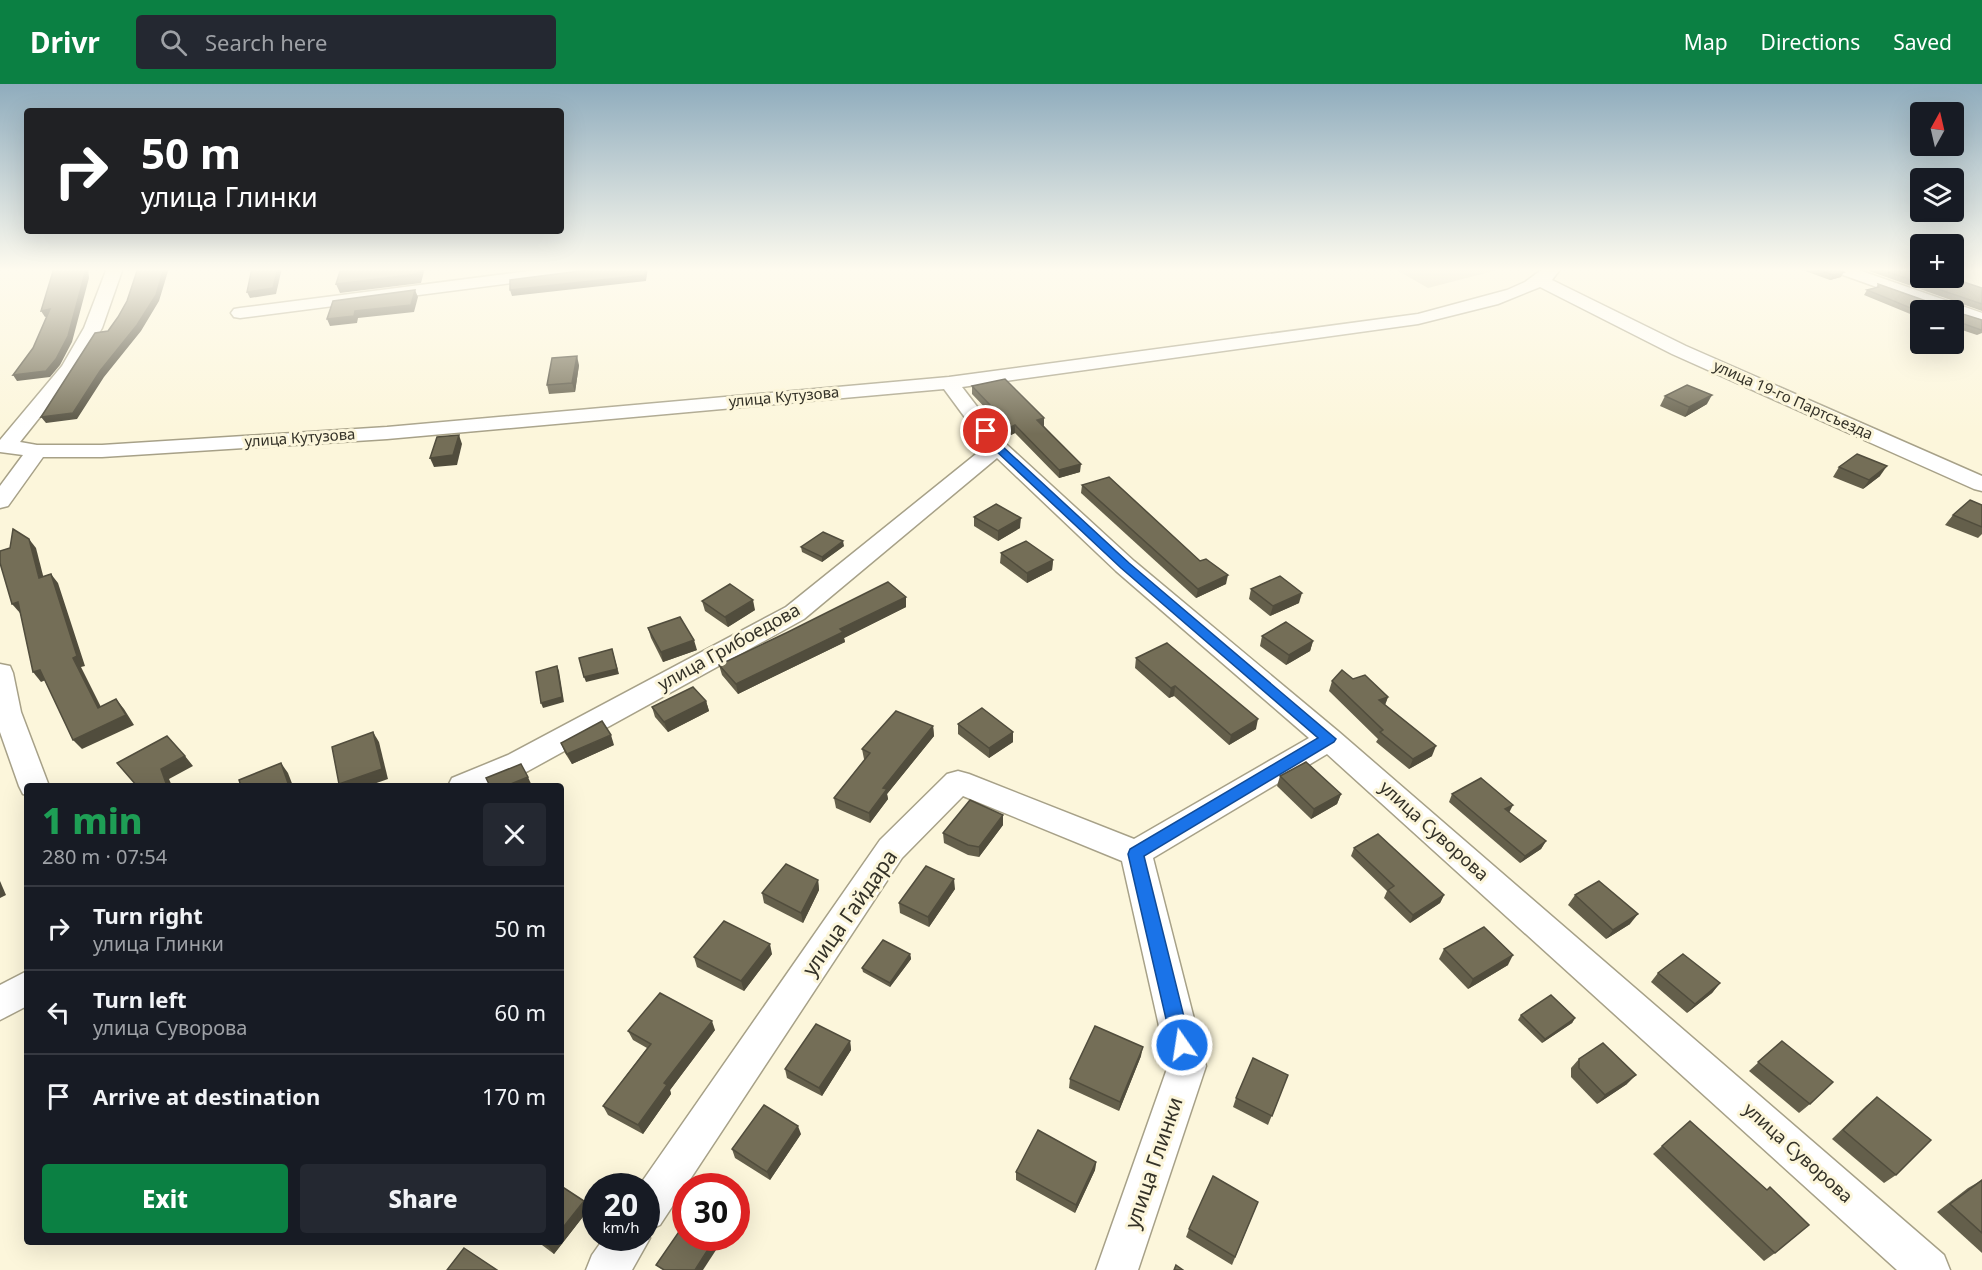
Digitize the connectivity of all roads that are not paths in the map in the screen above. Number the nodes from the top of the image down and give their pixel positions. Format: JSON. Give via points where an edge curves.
{"nodes":[{"id":1,"x":95,"y":323,"type":"edge"},
{"id":2,"x":1387,"y":323,"type":"edge"},
{"id":3,"x":1633,"y":323,"type":"edge"},
{"id":4,"x":949,"y":383,"type":"junction"},
{"id":5,"x":3,"y":446,"type":"edge"},
{"id":6,"x":998,"y":447,"type":"junction"},
{"id":7,"x":38,"y":451,"type":"junction"},
{"id":8,"x":1982,"y":484,"type":"edge"},
{"id":9,"x":0,"y":501,"type":"edge"},
{"id":10,"x":0,"y":673,"type":"edge"},
{"id":11,"x":1329,"y":739,"type":"junction"},
{"id":12,"x":32,"y":783,"type":"edge"},
{"id":13,"x":470,"y":783,"type":"edge"},
{"id":14,"x":1136,"y":854,"type":"junction"},
{"id":15,"x":24,"y":989,"type":"edge"},
{"id":16,"x":0,"y":1004,"type":"edge"},
{"id":17,"x":660,"y":1190,"type":"edge"},
{"id":18,"x":620,"y":1251,"type":"edge"},
{"id":19,"x":607,"y":1270,"type":"edge"},
{"id":20,"x":1117,"y":1270,"type":"edge"},
{"id":21,"x":1929,"y":1270,"type":"edge"}],
"edges":[{"from":1,"to":5,"type":"street","via":[[70,368]]},
{"from":2,"to":4,"type":"street","name":"улица Кутузова"},
{"from":3,"to":8,"type":"street","name":"улица 19-го Партсъезда","via":[[1679,350]]},
{"from":4,"to":6,"type":"street","name":"улица Суворова"},
{"from":4,"to":7,"type":"street","name":"улица Кутузова","via":[[387,433],[102,451]]},
{"from":5,"to":7,"type":"street","name":"улица Кутузова"},
{"from":6,"to":11,"type":"street","name":"улица Суворова","via":[[1125,566]]},
{"from":6,"to":13,"type":"street","name":"улица Грибоедова","via":[[795,613],[518,763]]},
{"from":7,"to":9,"type":"street"},
{"from":10,"to":12,"type":"street","via":[[7,712]]},
{"from":11,"to":14,"type":"street"},
{"from":11,"to":21,"type":"street","name":"улица Суворова"},
{"from":14,"to":17,"type":"street","name":"улица Гайдара","via":[[958,782],[891,849]]},
{"from":14,"to":20,"type":"street","name":"улица Глинки","via":[[1187,1066]]},
{"from":15,"to":16,"type":"street"},
{"from":18,"to":19,"type":"street"}]}
